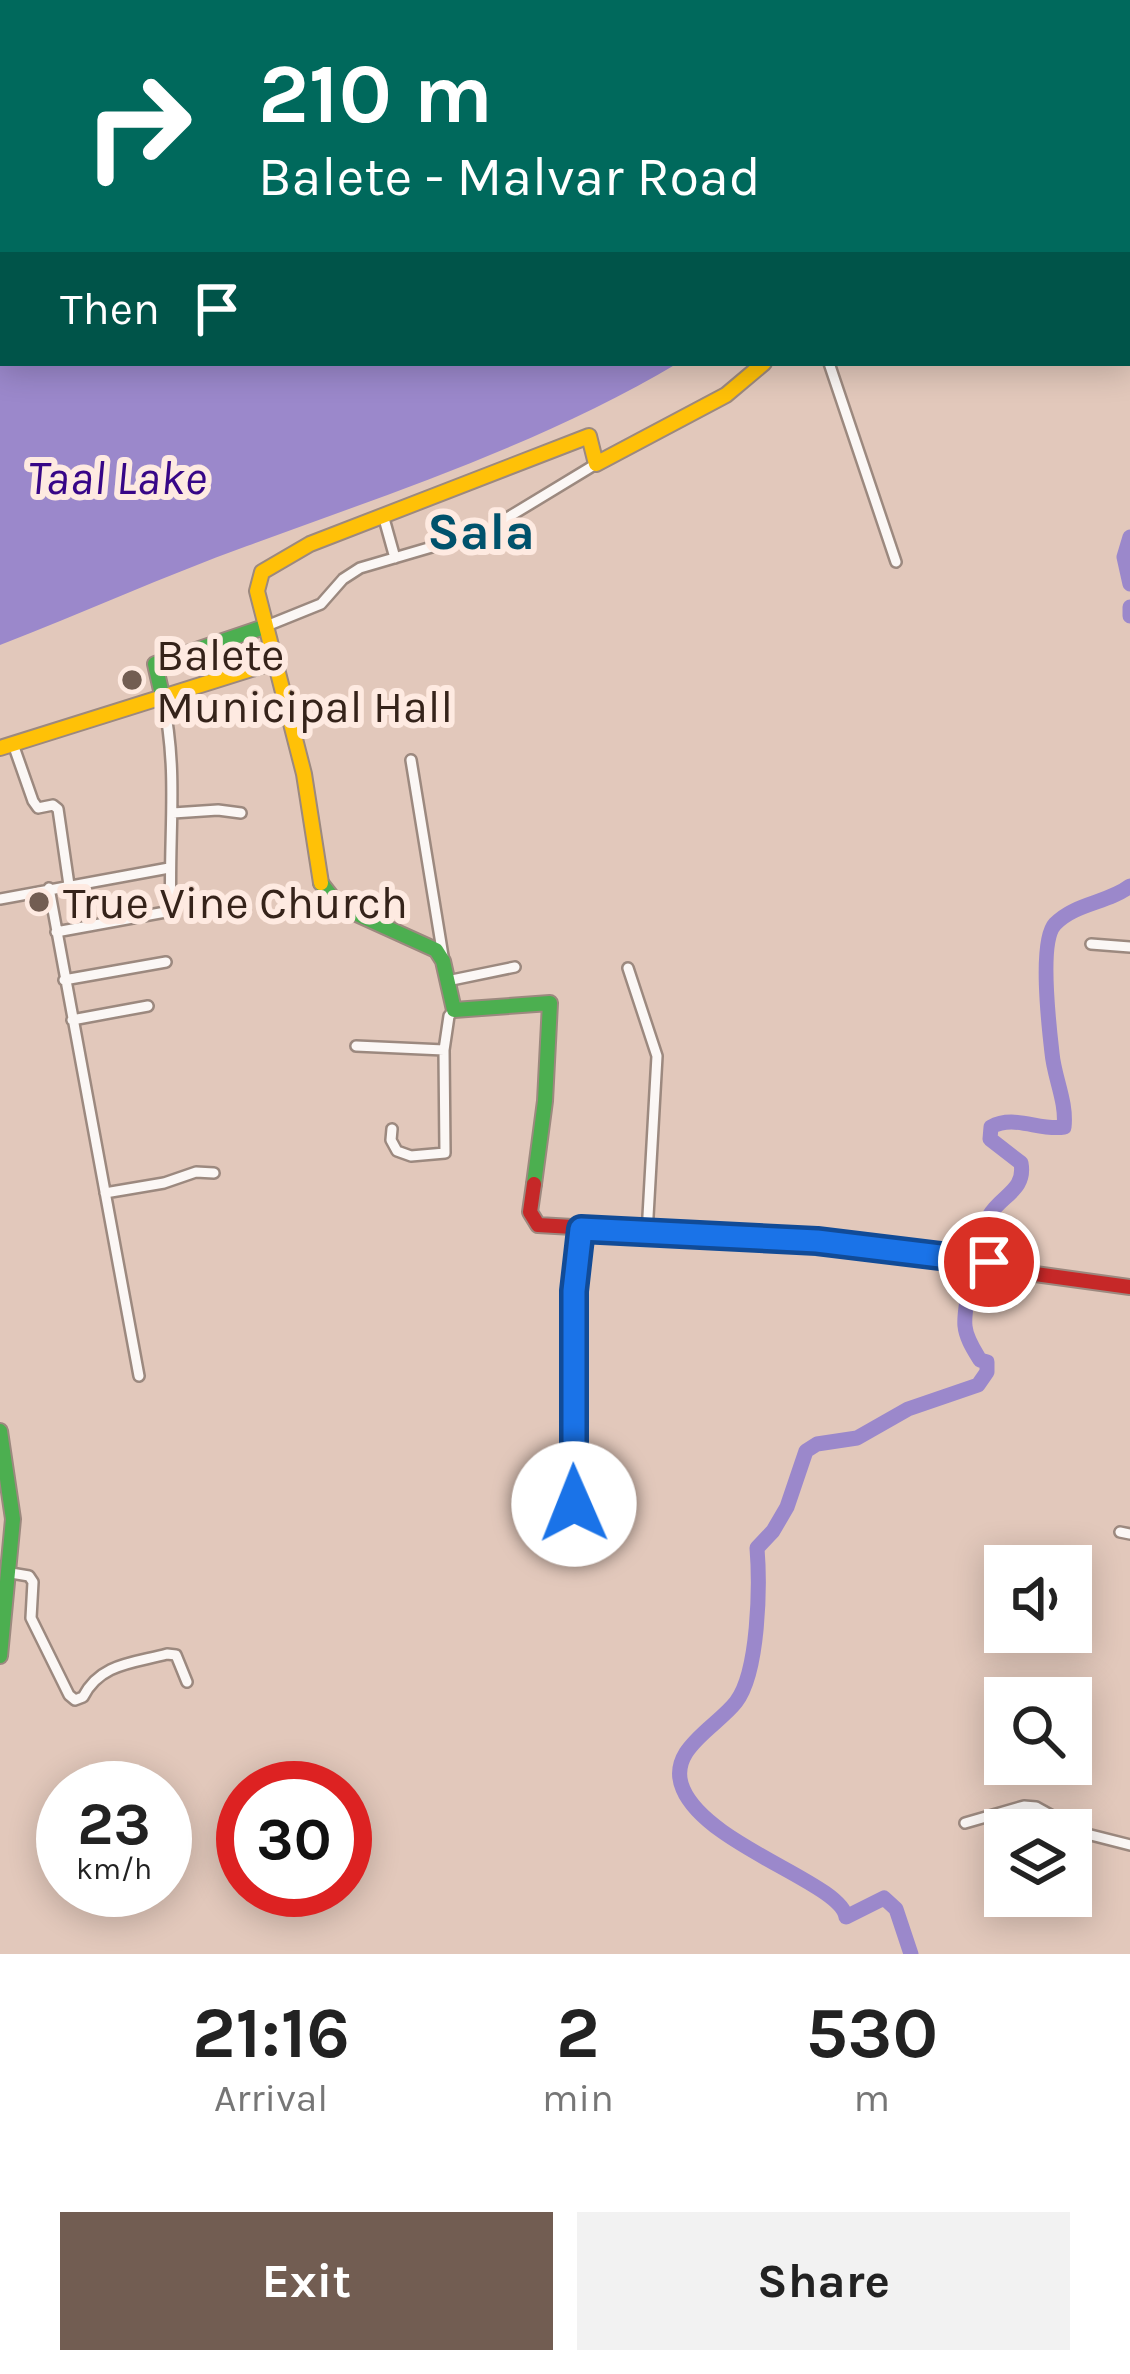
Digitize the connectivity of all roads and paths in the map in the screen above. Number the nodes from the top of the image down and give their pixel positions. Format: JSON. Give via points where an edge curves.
{"nodes":[{"id":1,"x":760,"y":366,"type":"edge"},
{"id":2,"x":831,"y":366,"type":"edge"},
{"id":3,"x":596,"y":464,"type":"junction"},
{"id":4,"x":383,"y":515,"type":"junction"},
{"id":5,"x":502,"y":520,"type":"tunnel mouth"},
{"id":6,"x":466,"y":537,"type":"tunnel mouth"},
{"id":7,"x":395,"y":558,"type":"junction"},
{"id":8,"x":896,"y":562,"type":"dead end"},
{"id":9,"x":264,"y":627,"type":"junction"},
{"id":10,"x":274,"y":662,"type":"junction"},
{"id":11,"x":163,"y":699,"type":"junction"},
{"id":12,"x":7,"y":746,"type":"edge"},
{"id":13,"x":411,"y":760,"type":"dead end"},
{"id":14,"x":173,"y":813,"type":"junction"},
{"id":15,"x":241,"y":813,"type":"dead end"},
{"id":16,"x":169,"y":868,"type":"junction"},
{"id":17,"x":69,"y":884,"type":"junction"},
{"id":18,"x":49,"y":888,"type":"junction"},
{"id":19,"x":0,"y":899,"type":"edge"},
{"id":20,"x":56,"y":932,"type":"junction"},
{"id":21,"x":1091,"y":944,"type":"dead end"},
{"id":22,"x":1130,"y":947,"type":"edge"},
{"id":23,"x":443,"y":961,"type":"junction"},
{"id":24,"x":166,"y":962,"type":"dead end"},
{"id":25,"x":515,"y":968,"type":"dead end"},
{"id":26,"x":628,"y":968,"type":"dead end"},
{"id":27,"x":64,"y":980,"type":"junction"},
{"id":28,"x":447,"y":981,"type":"junction"},
{"id":29,"x":148,"y":1006,"type":"dead end"},
{"id":30,"x":454,"y":1010,"type":"junction"},
{"id":31,"x":72,"y":1020,"type":"junction"},
{"id":32,"x":356,"y":1046,"type":"dead end"},
{"id":33,"x":444,"y":1050,"type":"junction"},
{"id":34,"x":392,"y":1129,"type":"dead end"},
{"id":35,"x":214,"y":1173,"type":"dead end"},
{"id":36,"x":105,"y":1193,"type":"junction"},
{"id":37,"x":581,"y":1229,"type":"junction"},
{"id":38,"x":647,"y":1234,"type":"junction"},
{"id":39,"x":1130,"y":1287,"type":"edge"},
{"id":40,"x":139,"y":1376,"type":"dead end"},
{"id":41,"x":0,"y":1431,"type":"edge"},
{"id":42,"x":5,"y":1475,"type":"edge"},
{"id":43,"x":574,"y":1504,"type":"dead end"},
{"id":44,"x":11,"y":1573,"type":"junction"},
{"id":45,"x":0,"y":1655,"type":"edge"},
{"id":46,"x":187,"y":1682,"type":"dead end"},
{"id":47,"x":965,"y":1823,"type":"dead end"},
{"id":48,"x":1130,"y":1845,"type":"edge"}],
"edges":[{"from":1,"to":3,"type":"main road","via":[[726,394]]},
{"from":2,"to":8,"type":"street"},
{"from":3,"to":4,"type":"main road","via":[[589,436]]},
{"from":3,"to":5,"type":"street"},
{"from":4,"to":7,"type":"street"},
{"from":4,"to":9,"type":"main road","via":[[262,572]]},
{"from":6,"to":7,"type":"street"},
{"from":7,"to":9,"type":"street","via":[[360,568],[321,604]]},
{"from":9,"to":10,"type":"main road"},
{"from":9,"to":11,"type":"main road","via":[[155,664]]},
{"from":10,"to":11,"type":"main road"},
{"from":10,"to":23,"type":"main road","via":[[304,774],[322,888],[339,906],[416,938]]},
{"from":11,"to":12,"type":"main road"},
{"from":11,"to":14,"type":"street"},
{"from":12,"to":17,"type":"street","via":[[33,802],[58,808]]},
{"from":13,"to":23,"type":"street"},
{"from":14,"to":15,"type":"street"},
{"from":14,"to":16,"type":"street"},
{"from":16,"to":17,"type":"street"},
{"from":16,"to":20,"type":"street","via":[[171,911]]},
{"from":17,"to":18,"type":"street"},
{"from":18,"to":19,"type":"street"},
{"from":18,"to":20,"type":"street"},
{"from":20,"to":27,"type":"street"},
{"from":21,"to":22,"type":"street"},
{"from":23,"to":28,"type":"main road"},
{"from":24,"to":27,"type":"street"},
{"from":25,"to":28,"type":"street"},
{"from":26,"to":38,"type":"street","via":[[656,1056]]},
{"from":27,"to":31,"type":"street"},
{"from":28,"to":30,"type":"main road"},
{"from":29,"to":31,"type":"street"},
{"from":30,"to":33,"type":"street"},
{"from":30,"to":37,"type":"main road","via":[[550,1003],[530,1212],[538,1225]]},
{"from":31,"to":36,"type":"street"},
{"from":32,"to":33,"type":"street"},
{"from":33,"to":34,"type":"street","via":[[445,1153],[398,1151]]},
{"from":35,"to":36,"type":"street"},
{"from":36,"to":40,"type":"street"},
{"from":37,"to":38,"type":"main road"},
{"from":37,"to":43,"type":"street"},
{"from":38,"to":39,"type":"main road","via":[[817,1241]]},
{"from":41,"to":42,"type":"main road"},
{"from":42,"to":44,"type":"main road"},
{"from":44,"to":45,"type":"main road"},
{"from":44,"to":46,"type":"street","via":[[33,1582],[31,1618],[75,1700],[106,1669],[167,1654],[176,1654]]},
{"from":47,"to":48,"type":"street","via":[[1036,1807],[1083,1833]]}]}
